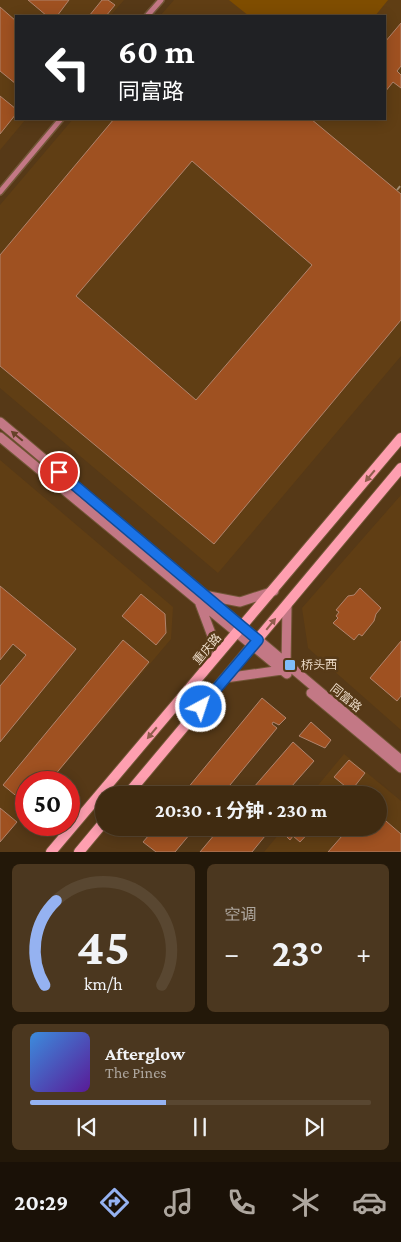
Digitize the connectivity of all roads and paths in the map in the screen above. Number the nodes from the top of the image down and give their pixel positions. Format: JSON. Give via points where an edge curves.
{"nodes":[{"id":1,"x":161,"y":0,"type":"edge"},
{"id":2,"x":149,"y":15,"type":"edge"},
{"id":3,"x":60,"y":120,"type":"edge"},
{"id":4,"x":401,"y":185,"type":"edge"},
{"id":5,"x":397,"y":190,"type":"dead end"},
{"id":6,"x":0,"y":192,"type":"edge"},
{"id":7,"x":0,"y":422,"type":"edge"},
{"id":8,"x":0,"y":437,"type":"edge"},
{"id":9,"x":401,"y":438,"type":"edge"},
{"id":10,"x":401,"y":468,"type":"edge"},
{"id":11,"x":274,"y":591,"type":"junction"},
{"id":12,"x":207,"y":596,"type":"junction"},
{"id":13,"x":200,"y":604,"type":"junction"},
{"id":14,"x":287,"y":604,"type":"junction"},
{"id":15,"x":239,"y":629,"type":"junction"},
{"id":16,"x":256,"y":643,"type":"junction"},
{"id":17,"x":284,"y":667,"type":"junction"},
{"id":18,"x":203,"y":673,"type":"junction"},
{"id":19,"x":225,"y":678,"type":"junction"},
{"id":20,"x":401,"y":760,"type":"edge"},
{"id":21,"x":401,"y":768,"type":"edge"},
{"id":22,"x":135,"y":786,"type":"edge"},
{"id":23,"x":95,"y":833,"type":"edge"},
{"id":24,"x":51,"y":852,"type":"edge"},
{"id":25,"x":79,"y":852,"type":"edge"}],
"edges":[{"from":1,"to":2,"type":"street"},
{"from":3,"to":6,"type":"street"},
{"from":4,"to":5,"type":"path"},
{"from":12,"to":7,"type":"street","name":"同富路","one_way":true},
{"from":8,"to":13,"type":"street","name":"同富路"},
{"from":9,"to":11,"type":"main road","name":"重庆路","one_way":true},
{"from":10,"to":14,"type":"main road"},
{"from":11,"to":12,"type":"street","via":[[240,602]]},
{"from":11,"to":15,"type":"main road","name":"重庆路"},
{"from":12,"to":15,"type":"street","name":"同富路"},
{"from":13,"to":15,"type":"street","name":"同富路"},
{"from":13,"to":18,"type":"street","via":[[212,636]]},
{"from":16,"to":14,"type":"main road","one_way":true},
{"from":14,"to":17,"type":"street"},
{"from":15,"to":16,"type":"street","name":"同富路"},
{"from":15,"to":18,"type":"main road","name":"重庆路"},
{"from":16,"to":17,"type":"street","name":"同富路"},
{"from":16,"to":19,"type":"main road"},
{"from":17,"to":19,"type":"street"},
{"from":17,"to":20,"type":"street","name":"同富路"},
{"from":17,"to":21,"type":"street","name":"同富路"},
{"from":18,"to":24,"type":"main road","name":"重庆路","one_way":true},
{"from":19,"to":22,"type":"main road"},
{"from":23,"to":25,"type":"main road"}]}
